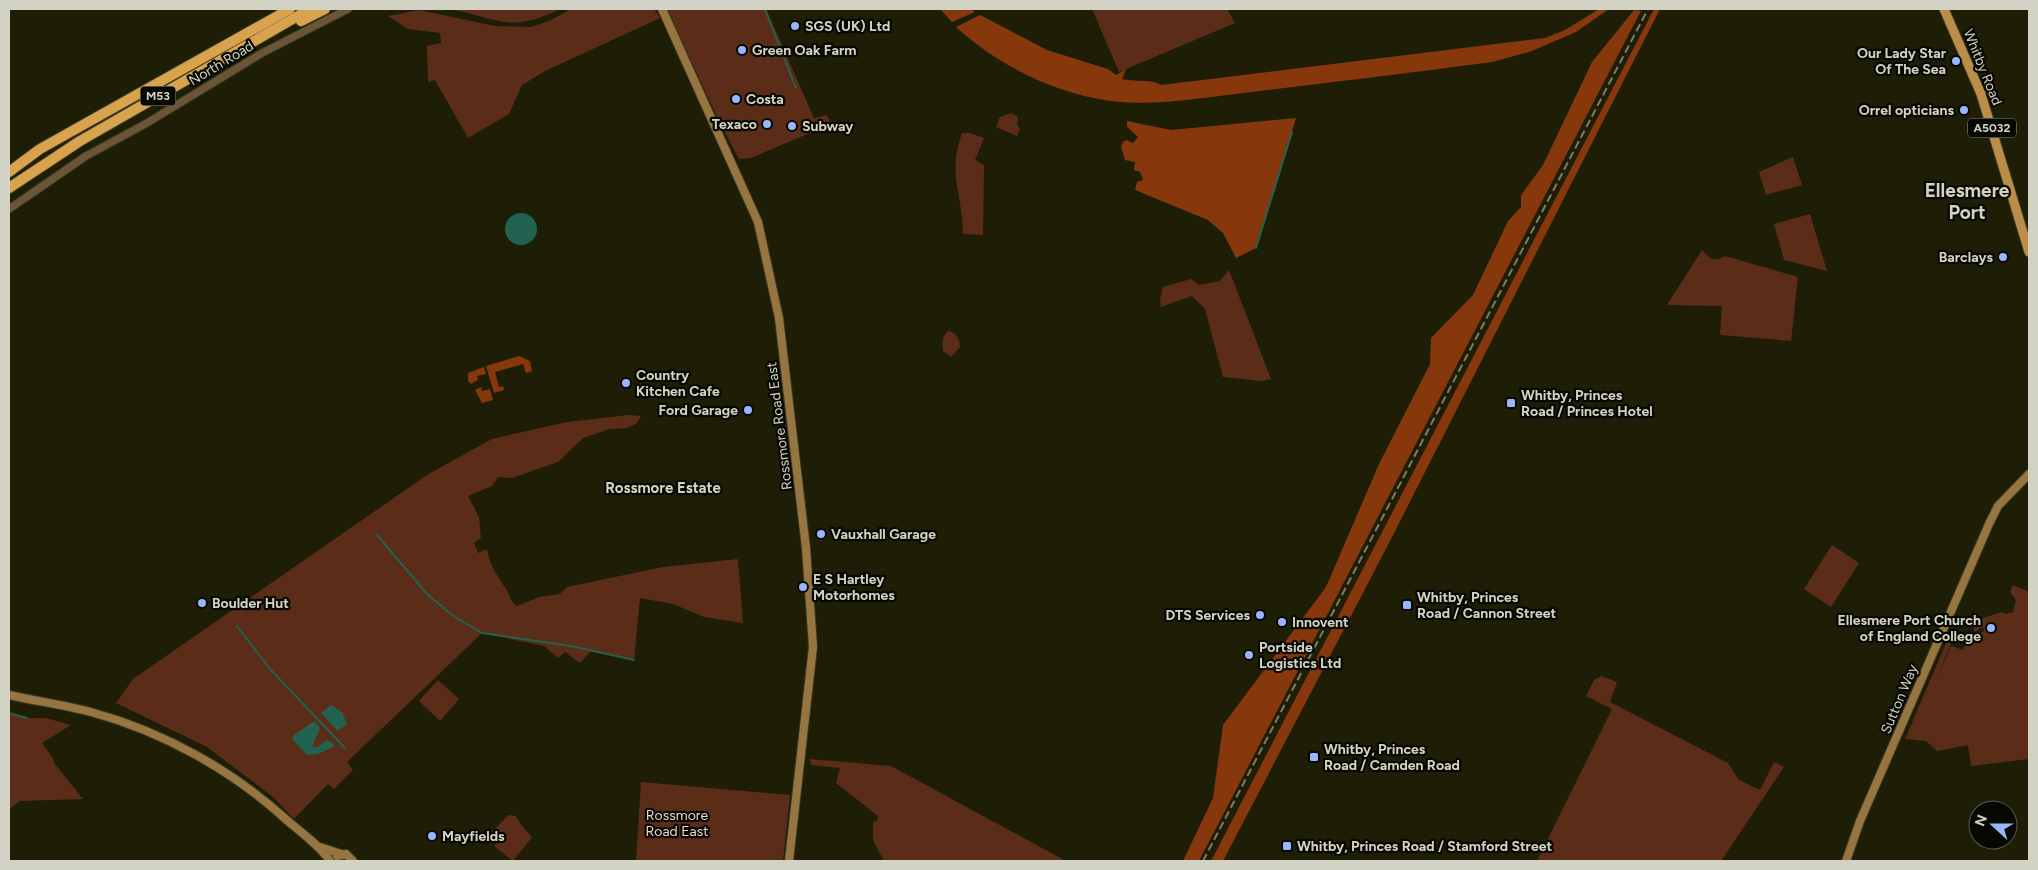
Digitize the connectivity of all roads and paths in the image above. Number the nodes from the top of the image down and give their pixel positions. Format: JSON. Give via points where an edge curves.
{"nodes":[{"id":1,"x":285,"y":9,"type":"edge"},
{"id":2,"x":290,"y":9,"type":"edge"},
{"id":3,"x":310,"y":9,"type":"edge"},
{"id":4,"x":325,"y":9,"type":"edge"},
{"id":5,"x":348,"y":9,"type":"edge"},
{"id":6,"x":662,"y":9,"type":"edge"},
{"id":7,"x":1944,"y":9,"type":"edge"},
{"id":8,"x":267,"y":22,"type":"junction"},
{"id":9,"x":216,"y":62,"type":"junction"},
{"id":10,"x":9,"y":172,"type":"edge"},
{"id":11,"x":9,"y":188,"type":"edge"},
{"id":12,"x":9,"y":209,"type":"edge"},
{"id":13,"x":2029,"y":252,"type":"edge"},
{"id":14,"x":2029,"y":474,"type":"edge"},
{"id":15,"x":9,"y":695,"type":"edge"},
{"id":16,"x":316,"y":845,"type":"junction"},
{"id":17,"x":341,"y":854,"type":"junction"},
{"id":18,"x":332,"y":861,"type":"edge"},
{"id":19,"x":353,"y":861,"type":"edge"},
{"id":20,"x":789,"y":861,"type":"edge"},
{"id":21,"x":1846,"y":861,"type":"edge"}],
"edges":[{"from":1,"to":8,"type":"highway"},
{"from":2,"to":8,"type":"highway","number":"M53"},
{"from":3,"to":9,"type":"highway","number":"M53"},
{"from":4,"to":9,"type":"highway"},
{"from":5,"to":12,"type":"street","name":"North Road","via":[[262,53],[86,156]]},
{"from":6,"to":20,"type":"main road","name":"Rossmore Road East","via":[[758,222],[778,318],[804,530],[813,643]]},
{"from":7,"to":13,"type":"main road","name":"Whitby Road","number":"A5032","via":[[1981,94]]},
{"from":8,"to":10,"type":"highway","number":"M53","via":[[40,149]]},
{"from":9,"to":11,"type":"highway","number":"M53","via":[[80,141]]},
{"from":14,"to":21,"type":"main road","name":"Sutton Way","via":[[1998,506],[1989,524],[1860,821]]},
{"from":15,"to":16,"type":"main road","via":[[91,712],[164,739],[228,774]]},
{"from":16,"to":17,"type":"main road"},
{"from":16,"to":18,"type":"main road"},
{"from":17,"to":18,"type":"main road"},
{"from":17,"to":19,"type":"main road","via":[[349,855]]}]}
